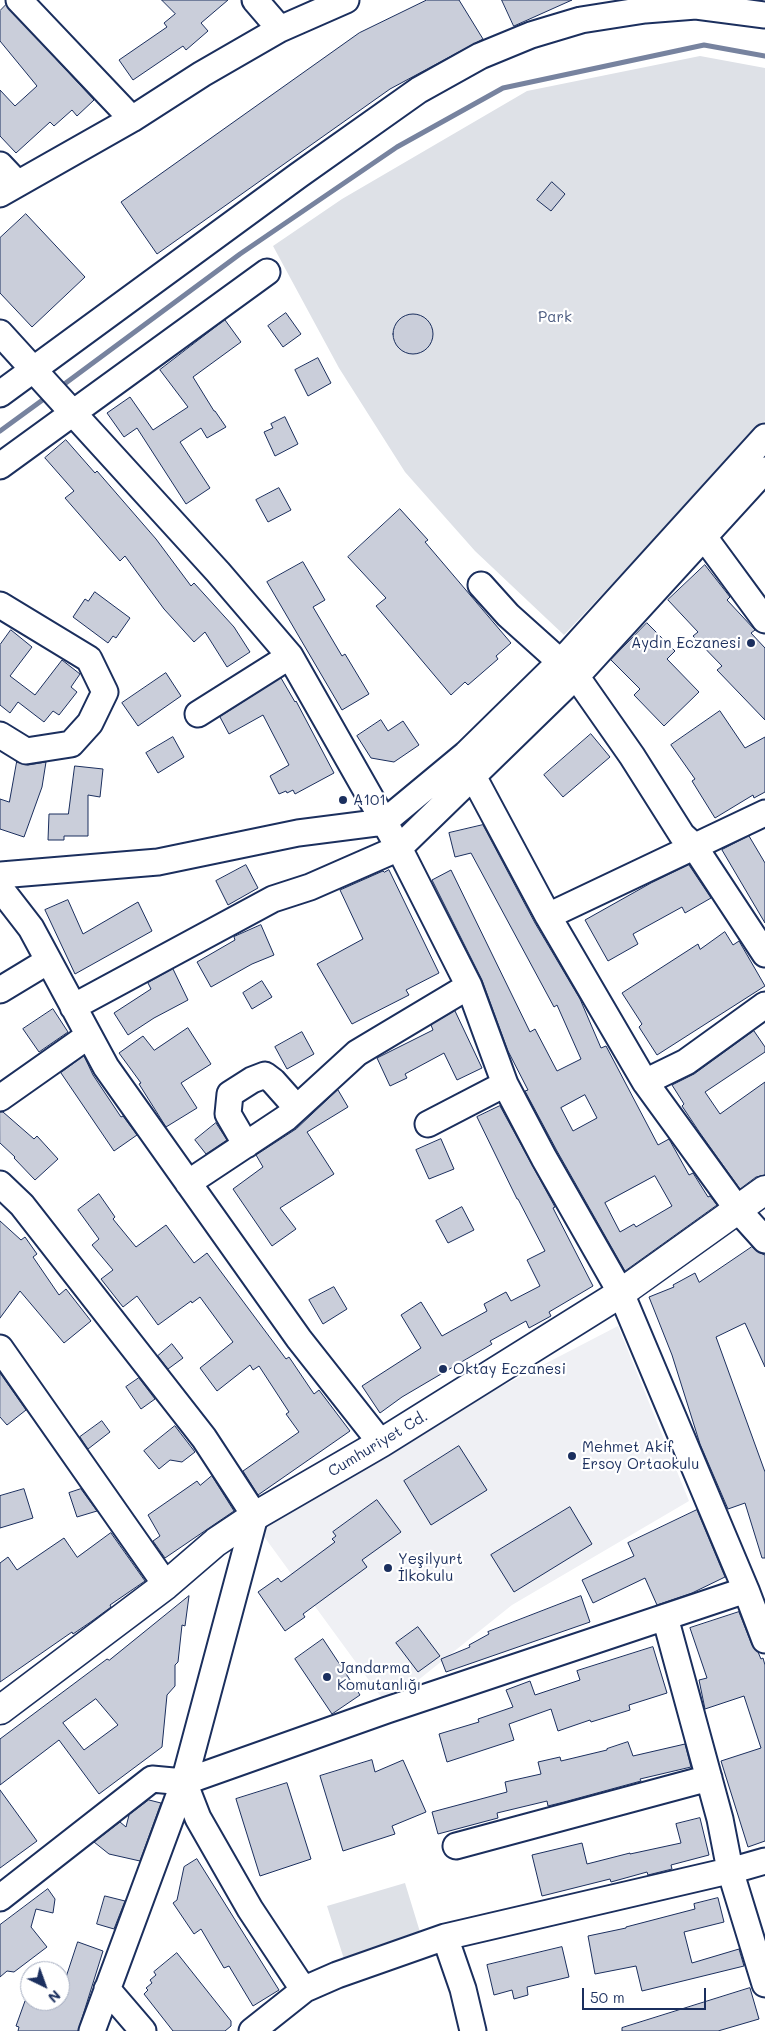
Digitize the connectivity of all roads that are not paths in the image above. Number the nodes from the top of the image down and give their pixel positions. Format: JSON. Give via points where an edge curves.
{"nodes":[{"id":1,"x":19,"y":0,"type":"edge"},
{"id":2,"x":254,"y":0,"type":"edge"},
{"id":3,"x":346,"y":0,"type":"edge"},
{"id":4,"x":578,"y":10,"type":"edge"},
{"id":5,"x":765,"y":15,"type":"edge"},
{"id":6,"x":280,"y":29,"type":"junction"},
{"id":7,"x":132,"y":119,"type":"junction"},
{"id":8,"x":0,"y":166,"type":"edge"},
{"id":9,"x":9,"y":188,"type":"edge"},
{"id":10,"x":267,"y":272,"type":"dead end"},
{"id":11,"x":0,"y":333,"type":"edge"},
{"id":12,"x":33,"y":368,"type":"junction"},
{"id":13,"x":0,"y":394,"type":"edge"},
{"id":14,"x":73,"y":413,"type":"junction"},
{"id":15,"x":765,"y":437,"type":"edge"},
{"id":16,"x":0,"y":466,"type":"edge"},
{"id":17,"x":765,"y":470,"type":"edge"},
{"id":18,"x":704,"y":537,"type":"junction"},
{"id":19,"x":481,"y":585,"type":"dead end"},
{"id":20,"x":0,"y":605,"type":"edge"},
{"id":21,"x":765,"y":620,"type":"edge"},
{"id":22,"x":290,"y":656,"type":"junction"},
{"id":23,"x":568,"y":669,"type":"junction"},
{"id":24,"x":198,"y":714,"type":"dead end"},
{"id":25,"x":0,"y":736,"type":"edge"},
{"id":26,"x":473,"y":776,"type":"junction"},
{"id":27,"x":765,"y":813,"type":"edge"},
{"id":28,"x":384,"y":822,"type":"junction"},
{"id":29,"x":694,"y":846,"type":"junction"},
{"id":30,"x":399,"y":848,"type":"junction"},
{"id":31,"x":0,"y":875,"type":"edge"},
{"id":32,"x":0,"y":888,"type":"edge"},
{"id":33,"x":548,"y":916,"type":"junction"},
{"id":34,"x":765,"y":954,"type":"edge"},
{"id":35,"x":48,"y":961,"type":"junction"},
{"id":36,"x":469,"y":986,"type":"junction"},
{"id":37,"x":0,"y":990,"type":"edge"},
{"id":38,"x":765,"y":1006,"type":"edge"},
{"id":39,"x":73,"y":1007,"type":"junction"},
{"id":40,"x":88,"y":1036,"type":"junction"},
{"id":41,"x":645,"y":1082,"type":"junction"},
{"id":42,"x":505,"y":1084,"type":"junction"},
{"id":43,"x":0,"y":1098,"type":"edge"},
{"id":44,"x":297,"y":1108,"type":"junction"},
{"id":45,"x":428,"y":1124,"type":"dead end"},
{"id":46,"x":246,"y":1145,"type":"junction"},
{"id":47,"x":188,"y":1183,"type":"junction"},
{"id":48,"x":0,"y":1184,"type":"edge"},
{"id":49,"x":765,"y":1190,"type":"edge"},
{"id":50,"x":738,"y":1210,"type":"junction"},
{"id":51,"x":765,"y":1240,"type":"edge"},
{"id":52,"x":621,"y":1293,"type":"junction"},
{"id":53,"x":0,"y":1348,"type":"edge"},
{"id":54,"x":381,"y":1443,"type":"junction"},
{"id":55,"x":255,"y":1516,"type":"junction"},
{"id":56,"x":166,"y":1585,"type":"junction"},
{"id":57,"x":746,"y":1590,"type":"junction"},
{"id":58,"x":761,"y":1614,"type":"edge"},
{"id":59,"x":665,"y":1617,"type":"junction"},
{"id":60,"x":765,"y":1640,"type":"edge"},
{"id":61,"x":0,"y":1710,"type":"edge"},
{"id":62,"x":708,"y":1778,"type":"junction"},
{"id":63,"x":184,"y":1782,"type":"junction"},
{"id":64,"x":456,"y":1846,"type":"dead end"},
{"id":65,"x":765,"y":1861,"type":"edge"},
{"id":66,"x":730,"y":1870,"type":"junction"},
{"id":67,"x":0,"y":1898,"type":"edge"},
{"id":68,"x":445,"y":1937,"type":"junction"},
{"id":69,"x":765,"y":1984,"type":"edge"},
{"id":70,"x":107,"y":1988,"type":"junction"},
{"id":71,"x":305,"y":1989,"type":"junction"},
{"id":72,"x":92,"y":2031,"type":"edge"},
{"id":73,"x":144,"y":2031,"type":"edge"},
{"id":74,"x":252,"y":2031,"type":"edge"},
{"id":75,"x":473,"y":2031,"type":"edge"}],
"edges":[{"from":1,"to":7,"type":"street"},
{"from":2,"to":6,"type":"street"},
{"from":3,"to":6,"type":"street"},
{"from":4,"to":5,"type":"street","via":[[696,6]]},
{"from":4,"to":12,"type":"street","via":[[531,35],[480,56],[419,90]]},
{"from":6,"to":7,"type":"street"},
{"from":7,"to":9,"type":"street"},
{"from":8,"to":9,"type":"street"},
{"from":10,"to":14,"type":"street"},
{"from":11,"to":12,"type":"street"},
{"from":12,"to":13,"type":"street"},
{"from":12,"to":14,"type":"street"},
{"from":14,"to":16,"type":"street"},
{"from":14,"to":22,"type":"street"},
{"from":15,"to":23,"type":"street"},
{"from":17,"to":18,"type":"street"},
{"from":18,"to":21,"type":"street"},
{"from":18,"to":23,"type":"street"},
{"from":19,"to":23,"type":"street","via":[[508,615]]},
{"from":20,"to":25,"type":"street","via":[[89,659],[105,692],[90,723],[71,744],[26,751]]},
{"from":22,"to":24,"type":"street"},
{"from":22,"to":28,"type":"street"},
{"from":23,"to":26,"type":"street"},
{"from":23,"to":28,"type":"street"},
{"from":23,"to":29,"type":"street","via":[[632,756],[682,835]]},
{"from":26,"to":30,"type":"street"},
{"from":26,"to":33,"type":"street"},
{"from":27,"to":29,"type":"street"},
{"from":28,"to":30,"type":"street"},
{"from":28,"to":31,"type":"street","via":[[298,833],[158,862]]},
{"from":29,"to":33,"type":"street"},
{"from":29,"to":34,"type":"street"},
{"from":30,"to":36,"type":"street"},
{"from":30,"to":39,"type":"street","via":[[310,887],[273,899]]},
{"from":32,"to":35,"type":"street","via":[[31,928]]},
{"from":33,"to":41,"type":"street"},
{"from":35,"to":37,"type":"street"},
{"from":35,"to":39,"type":"street"},
{"from":36,"to":42,"type":"street"},
{"from":36,"to":44,"type":"street","via":[[357,1053]]},
{"from":38,"to":41,"type":"street","via":[[686,1062]]},
{"from":39,"to":40,"type":"street"},
{"from":40,"to":43,"type":"street"},
{"from":40,"to":47,"type":"street","via":[[106,1067]]},
{"from":41,"to":50,"type":"street"},
{"from":42,"to":45,"type":"street"},
{"from":42,"to":52,"type":"street"},
{"from":44,"to":46,"type":"street"},
{"from":44,"to":46,"type":"street","via":[[265,1074],[230,1094],[228,1114]]},
{"from":46,"to":47,"type":"street"},
{"from":47,"to":54,"type":"street","via":[[298,1339]]},
{"from":48,"to":55,"type":"street","via":[[22,1205],[192,1422]]},
{"from":49,"to":50,"type":"main road","name":"Cumhuriyet Cd."},
{"from":50,"to":51,"type":"street"},
{"from":50,"to":52,"type":"main road","name":"Cumhuriyet Cd."},
{"from":52,"to":54,"type":"main road","name":"Cumhuriyet Cd."},
{"from":52,"to":57,"type":"street"},
{"from":53,"to":56,"type":"street"},
{"from":54,"to":55,"type":"main road","name":"Cumhuriyet Cd."},
{"from":55,"to":56,"type":"main road","name":"Cumhuriyet Cd.","via":[[216,1542]]},
{"from":55,"to":63,"type":"street"},
{"from":56,"to":61,"type":"main road","name":"Cumhuriyet Cd."},
{"from":57,"to":58,"type":"street"},
{"from":57,"to":59,"type":"street"},
{"from":58,"to":60,"type":"street"},
{"from":59,"to":62,"type":"street"},
{"from":59,"to":63,"type":"street"},
{"from":62,"to":64,"type":"street"},
{"from":62,"to":66,"type":"street"},
{"from":63,"to":67,"type":"street","via":[[152,1779]]},
{"from":63,"to":70,"type":"street"},
{"from":63,"to":71,"type":"street","via":[[198,1818],[246,1901]]},
{"from":65,"to":66,"type":"street"},
{"from":66,"to":68,"type":"street"},
{"from":66,"to":69,"type":"street"},
{"from":68,"to":71,"type":"street"},
{"from":68,"to":75,"type":"street"},
{"from":70,"to":72,"type":"street"},
{"from":70,"to":73,"type":"street"},
{"from":71,"to":74,"type":"street"}]}
